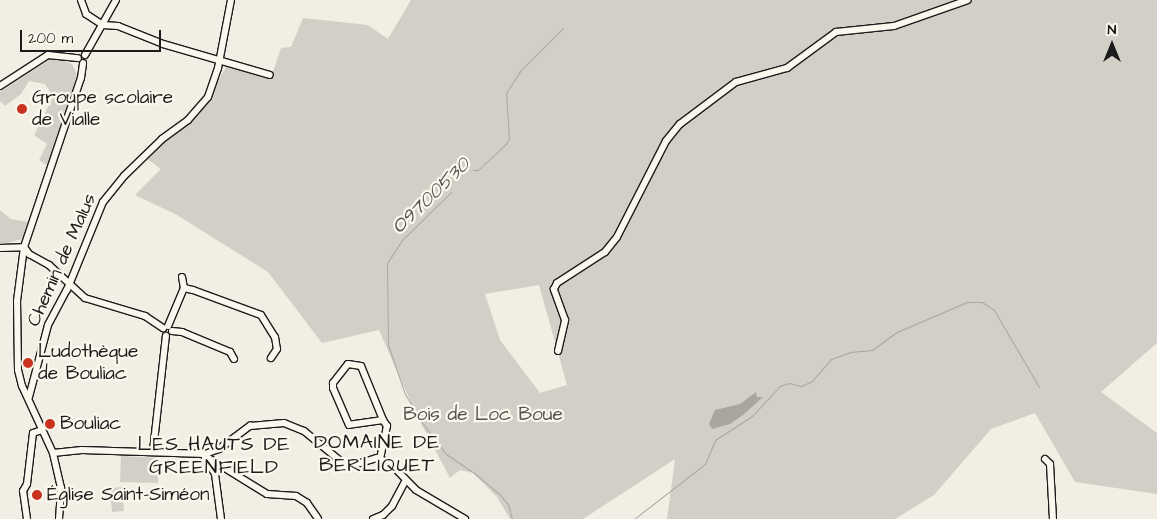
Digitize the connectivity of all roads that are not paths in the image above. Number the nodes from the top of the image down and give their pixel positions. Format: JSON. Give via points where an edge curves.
{"nodes":[{"id":1,"x":81,"y":0,"type":"edge"},
{"id":2,"x":116,"y":0,"type":"edge"},
{"id":3,"x":231,"y":0,"type":"edge"},
{"id":4,"x":968,"y":0,"type":"edge"},
{"id":5,"x":103,"y":25,"type":"junction"},
{"id":6,"x":82,"y":59,"type":"junction"},
{"id":7,"x":220,"y":59,"type":"junction"},
{"id":8,"x":270,"y":76,"type":"dead end"},
{"id":9,"x":0,"y":86,"type":"edge"},
{"id":10,"x":24,"y":247,"type":"junction"},
{"id":11,"x":0,"y":248,"type":"edge"},
{"id":12,"x":182,"y":277,"type":"dead end"},
{"id":13,"x":69,"y":283,"type":"junction"},
{"id":14,"x":184,"y":288,"type":"junction"},
{"id":15,"x":168,"y":328,"type":"junction"},
{"id":16,"x":558,"y":351,"type":"dead end"},
{"id":17,"x":271,"y":358,"type":"dead end"},
{"id":18,"x":234,"y":359,"type":"dead end"},
{"id":19,"x":28,"y":397,"type":"junction"},
{"id":20,"x":383,"y":420,"type":"junction"},
{"id":21,"x":42,"y":430,"type":"junction"},
{"id":22,"x":153,"y":451,"type":"junction"},
{"id":23,"x":53,"y":453,"type":"junction"},
{"id":24,"x":198,"y":453,"type":"junction"},
{"id":25,"x":380,"y":458,"type":"junction"},
{"id":26,"x":1045,"y":460,"type":"dead end"},
{"id":27,"x":405,"y":482,"type":"junction"},
{"id":28,"x":27,"y":519,"type":"edge"},
{"id":29,"x":59,"y":519,"type":"edge"},
{"id":30,"x":221,"y":519,"type":"edge"},
{"id":31,"x":318,"y":519,"type":"edge"},
{"id":32,"x":373,"y":519,"type":"edge"},
{"id":33,"x":465,"y":519,"type":"edge"},
{"id":34,"x":1052,"y":519,"type":"edge"}],
"edges":[{"from":1,"to":5,"type":"street","via":[[86,14]]},
{"from":2,"to":5,"type":"street"},
{"from":3,"to":7,"type":"street","name":"Chemin de Malus"},
{"from":4,"to":16,"type":"street","via":[[894,26],[836,32],[787,68],[736,82],[680,124],[666,141],[617,236],[605,252],[557,283],[554,290],[565,320]]},
{"from":5,"to":6,"type":"street"},
{"from":5,"to":7,"type":"street","via":[[118,26],[163,44]]},
{"from":6,"to":9,"type":"street","via":[[50,54]]},
{"from":6,"to":10,"type":"street","via":[[81,78]]},
{"from":7,"to":8,"type":"street"},
{"from":7,"to":13,"type":"street","name":"Chemin de Malus","via":[[214,82],[200,108],[147,153],[103,202]]},
{"from":10,"to":11,"type":"street"},
{"from":10,"to":13,"type":"street"},
{"from":10,"to":19,"type":"street","via":[[17,301],[17,355],[22,386]]},
{"from":12,"to":14,"type":"street"},
{"from":13,"to":15,"type":"street","via":[[85,298],[145,316]]},
{"from":13,"to":19,"type":"street","name":"Chemin de Malus","via":[[44,337]]},
{"from":14,"to":15,"type":"street"},
{"from":14,"to":17,"type":"street","via":[[261,315],[275,337],[276,349]]},
{"from":15,"to":18,"type":"street","via":[[230,352]]},
{"from":15,"to":22,"type":"street"},
{"from":19,"to":21,"type":"street"},
{"from":20,"to":20,"type":"street","via":[[355,426],[347,423],[332,385],[348,364],[360,366]]},
{"from":20,"to":25,"type":"street","via":[[387,426]]},
{"from":21,"to":23,"type":"street"},
{"from":21,"to":28,"type":"street","via":[[33,433],[22,498]]},
{"from":22,"to":23,"type":"street"},
{"from":22,"to":24,"type":"street"},
{"from":23,"to":29,"type":"street","via":[[61,488]]},
{"from":24,"to":25,"type":"street","via":[[219,449],[250,426],[276,422],[304,431],[343,464]]},
{"from":24,"to":30,"type":"street","via":[[215,474]]},
{"from":24,"to":31,"type":"street","via":[[263,492],[296,496],[307,503]]},
{"from":25,"to":27,"type":"street","via":[[398,468]]},
{"from":26,"to":34,"type":"street","via":[[1050,464]]},
{"from":27,"to":32,"type":"street","via":[[392,506]]},
{"from":27,"to":33,"type":"street"}]}
